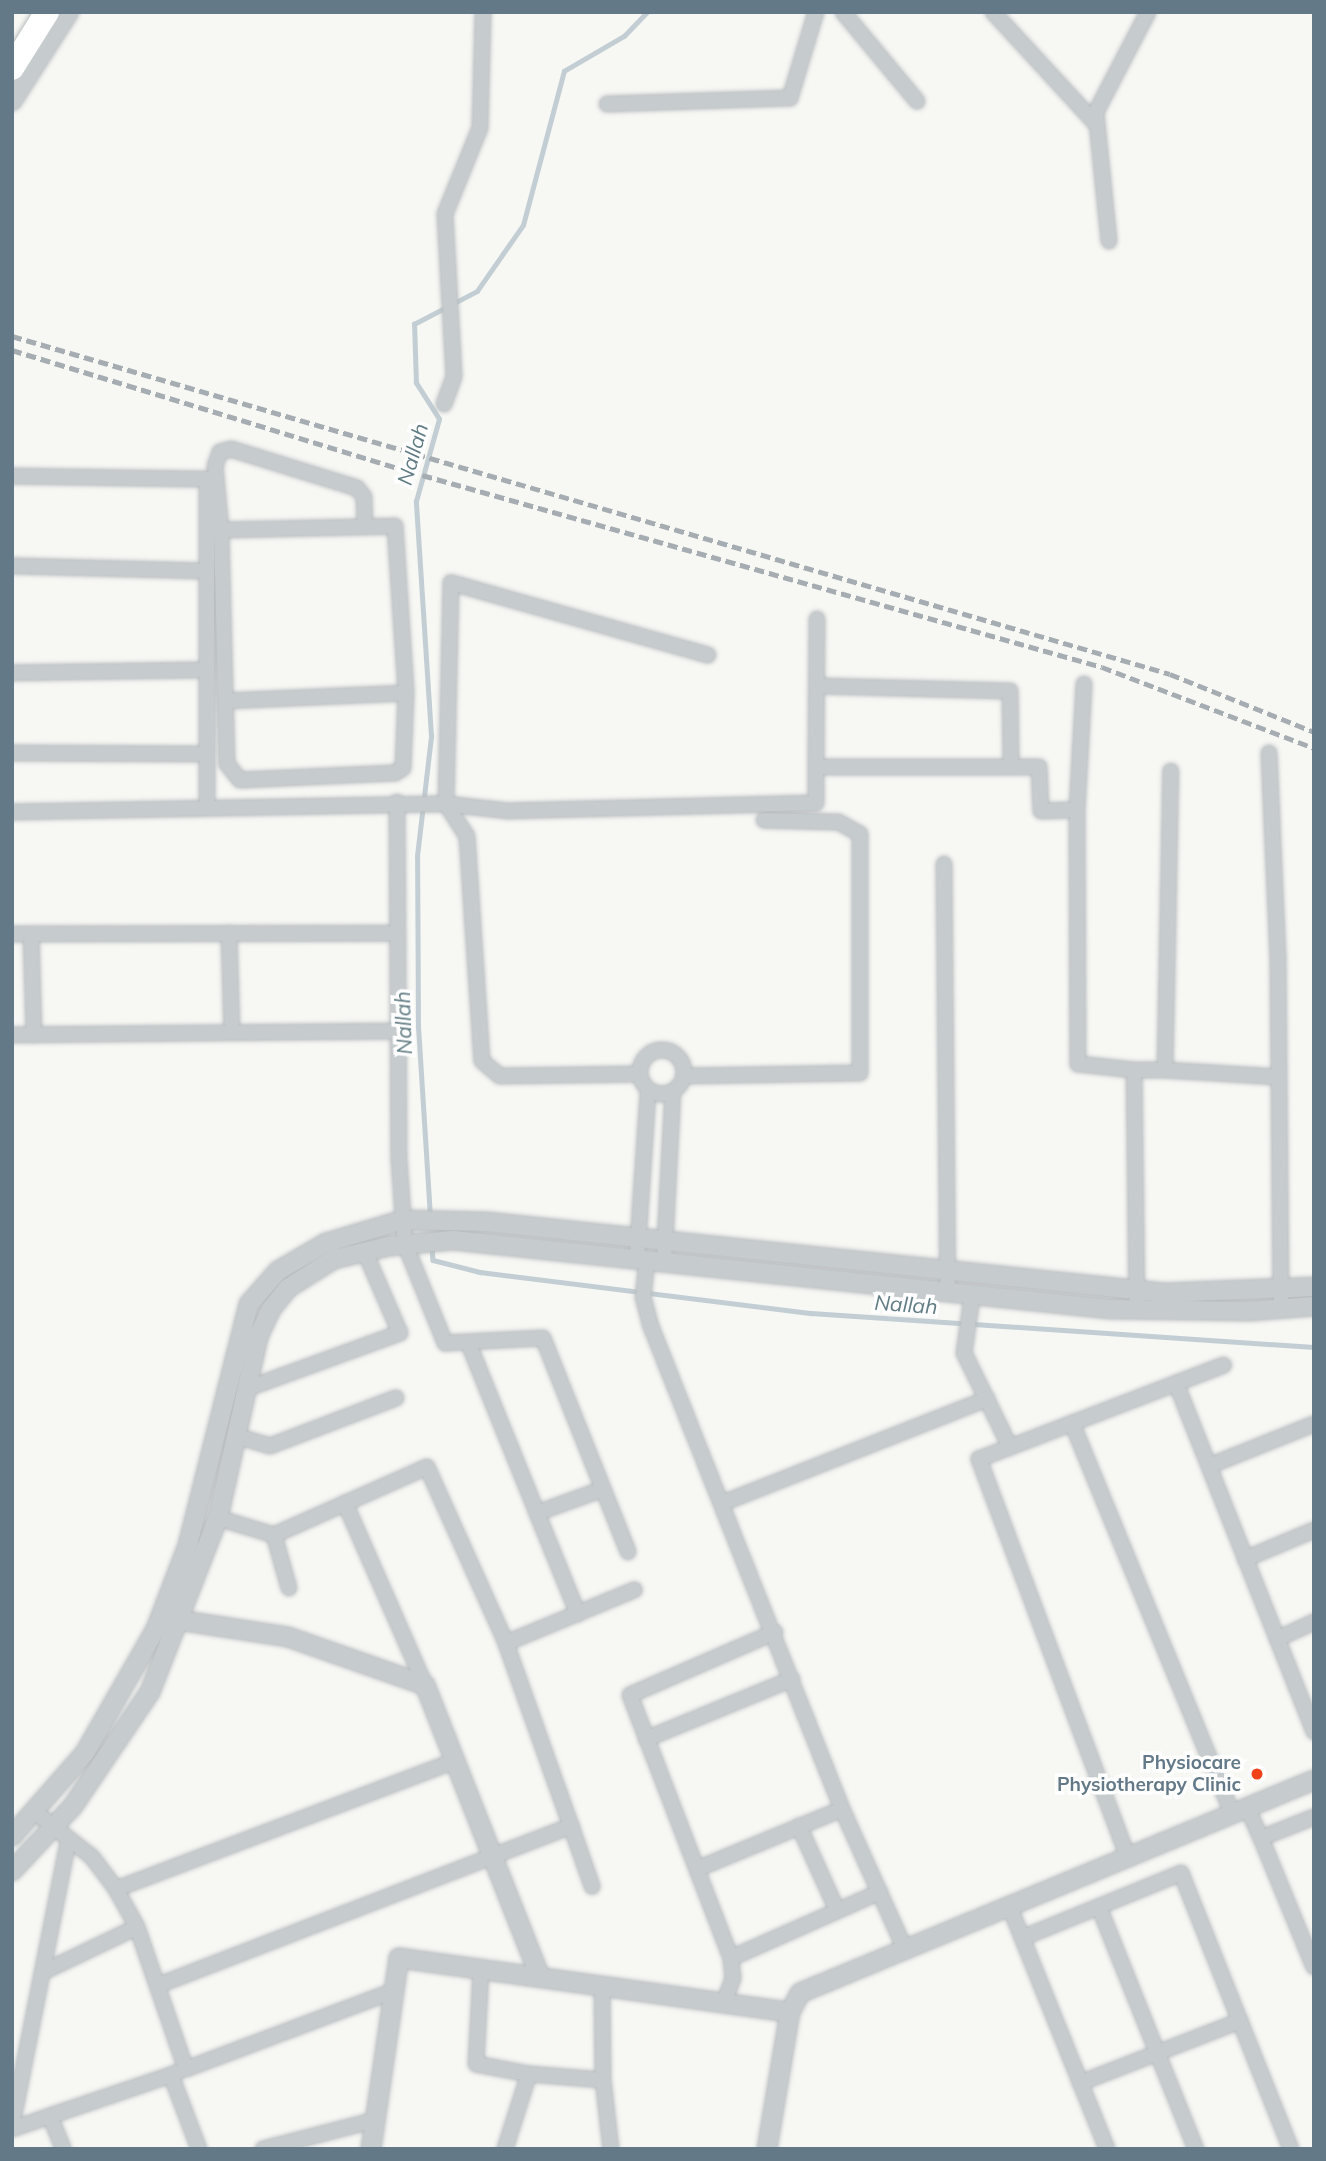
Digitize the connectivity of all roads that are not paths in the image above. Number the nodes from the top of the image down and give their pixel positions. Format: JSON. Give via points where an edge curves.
{"nodes":[{"id":1,"x":47,"y":12,"type":"edge"},
{"id":2,"x":69,"y":12,"type":"edge"},
{"id":3,"x":483,"y":12,"type":"edge"},
{"id":4,"x":816,"y":12,"type":"edge"},
{"id":5,"x":843,"y":12,"type":"edge"},
{"id":6,"x":993,"y":12,"type":"edge"},
{"id":7,"x":1148,"y":12,"type":"edge"},
{"id":8,"x":12,"y":68,"type":"edge"},
{"id":9,"x":12,"y":101,"type":"edge"},
{"id":10,"x":917,"y":101,"type":"dead end"},
{"id":11,"x":607,"y":104,"type":"dead end"},
{"id":12,"x":1097,"y":125,"type":"junction"},
{"id":13,"x":1109,"y":241,"type":"dead end"},
{"id":14,"x":444,"y":404,"type":"dead end"},
{"id":15,"x":12,"y":475,"type":"edge"},
{"id":16,"x":365,"y":525,"type":"junction"},
{"id":17,"x":221,"y":530,"type":"junction"},
{"id":18,"x":12,"y":566,"type":"edge"},
{"id":19,"x":207,"y":571,"type":"junction"},
{"id":20,"x":817,"y":619,"type":"dead end"},
{"id":21,"x":708,"y":654,"type":"dead end"},
{"id":22,"x":207,"y":670,"type":"junction"},
{"id":23,"x":12,"y":673,"type":"edge"},
{"id":24,"x":1084,"y":684,"type":"dead end"},
{"id":25,"x":817,"y":686,"type":"junction"},
{"id":26,"x":407,"y":693,"type":"junction"},
{"id":27,"x":226,"y":701,"type":"junction"},
{"id":28,"x":12,"y":753,"type":"edge"},
{"id":29,"x":1269,"y":753,"type":"dead end"},
{"id":30,"x":205,"y":754,"type":"junction"},
{"id":31,"x":816,"y":767,"type":"junction"},
{"id":32,"x":1011,"y":767,"type":"junction"},
{"id":33,"x":1171,"y":771,"type":"dead end"},
{"id":34,"x":309,"y":778,"type":"junction"},
{"id":35,"x":397,"y":802,"type":"junction"},
{"id":36,"x":308,"y":804,"type":"junction"},
{"id":37,"x":446,"y":804,"type":"junction"},
{"id":38,"x":207,"y":806,"type":"junction"},
{"id":39,"x":1077,"y":810,"type":"junction"},
{"id":40,"x":12,"y":812,"type":"edge"},
{"id":41,"x":764,"y":820,"type":"dead end"},
{"id":42,"x":944,"y":864,"type":"dead end"},
{"id":43,"x":229,"y":933,"type":"junction"},
{"id":44,"x":396,"y":933,"type":"junction"},
{"id":45,"x":12,"y":934,"type":"edge"},
{"id":46,"x":31,"y":934,"type":"junction"},
{"id":47,"x":397,"y":1031,"type":"junction"},
{"id":48,"x":232,"y":1032,"type":"junction"},
{"id":49,"x":12,"y":1035,"type":"edge"},
{"id":50,"x":34,"y":1035,"type":"junction"},
{"id":51,"x":1134,"y":1070,"type":"junction"},
{"id":52,"x":1165,"y":1070,"type":"junction"},
{"id":53,"x":639,"y":1074,"type":"junction"},
{"id":54,"x":684,"y":1076,"type":"junction"},
{"id":55,"x":1279,"y":1077,"type":"junction"},
{"id":56,"x":648,"y":1091,"type":"junction"},
{"id":57,"x":674,"y":1091,"type":"junction"},
{"id":58,"x":403,"y":1220,"type":"junction"},
{"id":59,"x":638,"y":1236,"type":"junction"},
{"id":60,"x":665,"y":1239,"type":"junction"},
{"id":61,"x":405,"y":1244,"type":"junction"},
{"id":62,"x":365,"y":1252,"type":"junction"},
{"id":63,"x":648,"y":1263,"type":"junction"},
{"id":64,"x":947,"y":1272,"type":"junction"},
{"id":65,"x":1314,"y":1287,"type":"edge"},
{"id":66,"x":1281,"y":1289,"type":"junction"},
{"id":67,"x":1138,"y":1290,"type":"junction"},
{"id":68,"x":948,"y":1294,"type":"junction"},
{"id":69,"x":972,"y":1297,"type":"junction"},
{"id":70,"x":1314,"y":1306,"type":"edge"},
{"id":71,"x":1137,"y":1310,"type":"junction"},
{"id":72,"x":1281,"y":1310,"type":"junction"},
{"id":73,"x":468,"y":1342,"type":"junction"},
{"id":74,"x":1224,"y":1365,"type":"dead end"},
{"id":75,"x":1176,"y":1383,"type":"junction"},
{"id":76,"x":246,"y":1389,"type":"junction"},
{"id":77,"x":396,"y":1398,"type":"dead end"},
{"id":78,"x":987,"y":1399,"type":"junction"},
{"id":79,"x":1072,"y":1423,"type":"junction"},
{"id":80,"x":1314,"y":1424,"type":"edge"},
{"id":81,"x":236,"y":1436,"type":"junction"},
{"id":82,"x":1010,"y":1447,"type":"junction"},
{"id":83,"x":1209,"y":1466,"type":"junction"},
{"id":84,"x":603,"y":1489,"type":"junction"},
{"id":85,"x":345,"y":1503,"type":"junction"},
{"id":86,"x":723,"y":1503,"type":"junction"},
{"id":87,"x":537,"y":1513,"type":"junction"},
{"id":88,"x":218,"y":1518,"type":"junction"},
{"id":89,"x":1314,"y":1530,"type":"edge"},
{"id":90,"x":274,"y":1535,"type":"junction"},
{"id":91,"x":628,"y":1552,"type":"dead end"},
{"id":92,"x":1245,"y":1559,"type":"junction"},
{"id":93,"x":289,"y":1588,"type":"dead end"},
{"id":94,"x":635,"y":1591,"type":"dead end"},
{"id":95,"x":578,"y":1614,"type":"junction"},
{"id":96,"x":160,"y":1618,"type":"junction"},
{"id":97,"x":181,"y":1621,"type":"junction"},
{"id":98,"x":1314,"y":1622,"type":"edge"},
{"id":99,"x":775,"y":1632,"type":"junction"},
{"id":100,"x":1277,"y":1639,"type":"junction"},
{"id":101,"x":506,"y":1643,"type":"junction"},
{"id":102,"x":792,"y":1679,"type":"junction"},
{"id":103,"x":425,"y":1685,"type":"junction"},
{"id":104,"x":1314,"y":1732,"type":"edge"},
{"id":105,"x":646,"y":1739,"type":"junction"},
{"id":106,"x":454,"y":1761,"type":"junction"},
{"id":107,"x":1314,"y":1780,"type":"edge"},
{"id":108,"x":842,"y":1809,"type":"junction"},
{"id":109,"x":1240,"y":1810,"type":"junction"},
{"id":110,"x":35,"y":1812,"type":"junction"},
{"id":111,"x":1314,"y":1816,"type":"edge"},
{"id":112,"x":572,"y":1826,"type":"junction"},
{"id":113,"x":799,"y":1826,"type":"junction"},
{"id":114,"x":53,"y":1830,"type":"junction"},
{"id":115,"x":12,"y":1836,"type":"edge"},
{"id":116,"x":1261,"y":1838,"type":"junction"},
{"id":117,"x":68,"y":1843,"type":"junction"},
{"id":118,"x":1127,"y":1855,"type":"junction"},
{"id":119,"x":495,"y":1856,"type":"junction"},
{"id":120,"x":697,"y":1869,"type":"junction"},
{"id":121,"x":12,"y":1871,"type":"edge"},
{"id":122,"x":592,"y":1886,"type":"dead end"},
{"id":123,"x":116,"y":1889,"type":"junction"},
{"id":124,"x":880,"y":1892,"type":"junction"},
{"id":125,"x":1009,"y":1905,"type":"junction"},
{"id":126,"x":1099,"y":1907,"type":"junction"},
{"id":127,"x":837,"y":1910,"type":"junction"},
{"id":128,"x":137,"y":1927,"type":"junction"},
{"id":129,"x":1022,"y":1938,"type":"junction"},
{"id":130,"x":905,"y":1949,"type":"junction"},
{"id":131,"x":731,"y":1958,"type":"junction"},
{"id":132,"x":1314,"y":1968,"type":"edge"},
{"id":133,"x":481,"y":1969,"type":"junction"},
{"id":134,"x":43,"y":1972,"type":"junction"},
{"id":135,"x":540,"y":1978,"type":"junction"},
{"id":136,"x":159,"y":1985,"type":"junction"},
{"id":137,"x":602,"y":1986,"type":"junction"},
{"id":138,"x":394,"y":1991,"type":"junction"},
{"id":139,"x":724,"y":2003,"type":"junction"},
{"id":140,"x":790,"y":2012,"type":"junction"},
{"id":141,"x":1240,"y":2021,"type":"junction"},
{"id":142,"x":1158,"y":2053,"type":"junction"},
{"id":143,"x":186,"y":2068,"type":"junction"},
{"id":144,"x":529,"y":2074,"type":"junction"},
{"id":145,"x":171,"y":2076,"type":"junction"},
{"id":146,"x":603,"y":2080,"type":"junction"},
{"id":147,"x":1080,"y":2083,"type":"junction"},
{"id":148,"x":50,"y":2116,"type":"junction"},
{"id":149,"x":375,"y":2120,"type":"junction"},
{"id":150,"x":12,"y":2127,"type":"edge"},
{"id":151,"x":63,"y":2149,"type":"edge"},
{"id":152,"x":199,"y":2149,"type":"edge"},
{"id":153,"x":263,"y":2149,"type":"edge"},
{"id":154,"x":371,"y":2149,"type":"edge"},
{"id":155,"x":505,"y":2149,"type":"edge"},
{"id":156,"x":611,"y":2149,"type":"edge"},
{"id":157,"x":767,"y":2149,"type":"edge"},
{"id":158,"x":1107,"y":2149,"type":"edge"},
{"id":159,"x":1196,"y":2149,"type":"edge"},
{"id":160,"x":1291,"y":2149,"type":"edge"}],
"edges":[{"from":1,"to":8,"type":"highway"},
{"from":2,"to":9,"type":"street"},
{"from":3,"to":14,"type":"street","via":[[480,128],[445,214],[454,376]]},
{"from":4,"to":11,"type":"street","via":[[790,98]]},
{"from":5,"to":10,"type":"street"},
{"from":6,"to":12,"type":"street"},
{"from":7,"to":12,"type":"street","via":[[1102,100]]},
{"from":12,"to":13,"type":"street"},
{"from":15,"to":19,"type":"street","via":[[207,479]]},
{"from":16,"to":17,"type":"street"},
{"from":16,"to":17,"type":"street","via":[[364,498],[357,488],[231,449],[220,452],[215,466]]},
{"from":16,"to":26,"type":"street","via":[[395,526]]},
{"from":17,"to":27,"type":"street"},
{"from":18,"to":19,"type":"street"},
{"from":19,"to":22,"type":"street"},
{"from":20,"to":25,"type":"street"},
{"from":21,"to":37,"type":"street","via":[[451,583]]},
{"from":22,"to":23,"type":"street"},
{"from":22,"to":30,"type":"street"},
{"from":24,"to":39,"type":"street"},
{"from":25,"to":31,"type":"street"},
{"from":25,"to":32,"type":"street","via":[[1010,691]]},
{"from":26,"to":27,"type":"street"},
{"from":26,"to":34,"type":"street","via":[[403,768],[395,773]]},
{"from":27,"to":34,"type":"street","via":[[231,775],[240,780]]},
{"from":28,"to":30,"type":"street"},
{"from":29,"to":55,"type":"street"},
{"from":30,"to":38,"type":"street"},
{"from":31,"to":32,"type":"street"},
{"from":31,"to":37,"type":"street","via":[[816,803],[508,811]]},
{"from":32,"to":39,"type":"street","via":[[1039,766],[1041,811]]},
{"from":33,"to":52,"type":"street"},
{"from":34,"to":36,"type":"street"},
{"from":35,"to":36,"type":"street"},
{"from":35,"to":37,"type":"street"},
{"from":35,"to":44,"type":"street"},
{"from":36,"to":38,"type":"street"},
{"from":37,"to":53,"type":"street","via":[[467,836],[482,1061],[500,1076]]},
{"from":38,"to":40,"type":"street"},
{"from":39,"to":51,"type":"street","via":[[1078,1064]]},
{"from":41,"to":54,"type":"street","via":[[838,822],[860,834],[860,1073]]},
{"from":42,"to":64,"type":"street"},
{"from":43,"to":44,"type":"street"},
{"from":43,"to":46,"type":"street"},
{"from":43,"to":48,"type":"street"},
{"from":44,"to":47,"type":"street"},
{"from":45,"to":46,"type":"street"},
{"from":46,"to":50,"type":"street"},
{"from":47,"to":48,"type":"street"},
{"from":47,"to":58,"type":"street"},
{"from":48,"to":50,"type":"street"},
{"from":49,"to":50,"type":"street"},
{"from":51,"to":52,"type":"street"},
{"from":51,"to":67,"type":"street"},
{"from":52,"to":55,"type":"street"},
{"from":53,"to":54,"type":"street","via":[[641,1063],[657,1050],[678,1056]]},
{"from":53,"to":56,"type":"street"},
{"from":54,"to":57,"type":"street"},
{"from":55,"to":66,"type":"street"},
{"from":56,"to":57,"type":"street"},
{"from":56,"to":59,"type":"street"},
{"from":57,"to":60,"type":"street"},
{"from":58,"to":59,"type":"street"},
{"from":58,"to":61,"type":"street"},
{"from":58,"to":96,"type":"street","via":[[357,1231],[300,1255],[278,1271],[249,1304],[188,1545]]},
{"from":59,"to":60,"type":"street"},
{"from":59,"to":63,"type":"street"},
{"from":60,"to":63,"type":"street"},
{"from":60,"to":64,"type":"street"},
{"from":61,"to":62,"type":"street"},
{"from":61,"to":63,"type":"street","via":[[432,1241]]},
{"from":61,"to":73,"type":"street","via":[[445,1343]]},
{"from":62,"to":76,"type":"street","via":[[334,1259],[288,1288],[271,1309],[258,1337]]},
{"from":62,"to":76,"type":"street","via":[[400,1333]]},
{"from":63,"to":68,"type":"street"},
{"from":63,"to":86,"type":"street","via":[[643,1297]]},
{"from":64,"to":67,"type":"street"},
{"from":64,"to":68,"type":"street"},
{"from":65,"to":66,"type":"street"},
{"from":66,"to":67,"type":"street"},
{"from":66,"to":72,"type":"street"},
{"from":67,"to":71,"type":"street"},
{"from":68,"to":69,"type":"street"},
{"from":69,"to":71,"type":"street"},
{"from":69,"to":78,"type":"street","via":[[964,1353]]},
{"from":70,"to":72,"type":"street"},
{"from":71,"to":72,"type":"street"},
{"from":73,"to":84,"type":"street","via":[[543,1338]]},
{"from":73,"to":87,"type":"street"},
{"from":74,"to":75,"type":"street"},
{"from":75,"to":79,"type":"street"},
{"from":75,"to":83,"type":"street"},
{"from":76,"to":81,"type":"street"},
{"from":77,"to":81,"type":"street","via":[[270,1446]]},
{"from":78,"to":82,"type":"street"},
{"from":78,"to":86,"type":"street"},
{"from":79,"to":82,"type":"street"},
{"from":79,"to":109,"type":"street"},
{"from":80,"to":83,"type":"street"},
{"from":81,"to":88,"type":"street"},
{"from":82,"to":118,"type":"street","via":[[979,1459]]},
{"from":83,"to":92,"type":"street"},
{"from":84,"to":87,"type":"street"},
{"from":84,"to":91,"type":"street"},
{"from":85,"to":90,"type":"street"},
{"from":85,"to":101,"type":"street","via":[[427,1467]]},
{"from":85,"to":103,"type":"street"},
{"from":86,"to":99,"type":"street"},
{"from":87,"to":95,"type":"street"},
{"from":88,"to":90,"type":"street"},
{"from":88,"to":97,"type":"street"},
{"from":89,"to":92,"type":"street"},
{"from":90,"to":93,"type":"street"},
{"from":92,"to":100,"type":"street"},
{"from":94,"to":95,"type":"street"},
{"from":95,"to":101,"type":"street"},
{"from":96,"to":97,"type":"street"},
{"from":96,"to":110,"type":"street","via":[[92,1742]]},
{"from":97,"to":103,"type":"street","via":[[288,1637]]},
{"from":97,"to":114,"type":"street","via":[[150,1692],[111,1755]]},
{"from":98,"to":100,"type":"street"},
{"from":99,"to":102,"type":"street"},
{"from":99,"to":105,"type":"street","via":[[634,1690],[629,1695]]},
{"from":100,"to":104,"type":"street"},
{"from":101,"to":112,"type":"street"},
{"from":102,"to":105,"type":"street"},
{"from":102,"to":108,"type":"street"},
{"from":103,"to":106,"type":"street"},
{"from":105,"to":120,"type":"street"},
{"from":106,"to":119,"type":"street"},
{"from":106,"to":123,"type":"street"},
{"from":107,"to":109,"type":"street"},
{"from":108,"to":113,"type":"street"},
{"from":108,"to":124,"type":"street"},
{"from":109,"to":116,"type":"street"},
{"from":109,"to":118,"type":"street"},
{"from":110,"to":114,"type":"street"},
{"from":110,"to":115,"type":"street"},
{"from":111,"to":116,"type":"street"},
{"from":112,"to":119,"type":"street"},
{"from":112,"to":122,"type":"street"},
{"from":113,"to":120,"type":"street"},
{"from":113,"to":127,"type":"street"},
{"from":114,"to":117,"type":"street"},
{"from":114,"to":121,"type":"street"},
{"from":116,"to":132,"type":"street"},
{"from":117,"to":123,"type":"street","via":[[92,1857]]},
{"from":117,"to":134,"type":"street"},
{"from":118,"to":125,"type":"street"},
{"from":119,"to":135,"type":"street"},
{"from":119,"to":136,"type":"street"},
{"from":120,"to":131,"type":"street"},
{"from":123,"to":128,"type":"street"},
{"from":124,"to":127,"type":"street"},
{"from":124,"to":130,"type":"street"},
{"from":125,"to":129,"type":"street"},
{"from":125,"to":130,"type":"street"},
{"from":126,"to":129,"type":"street"},
{"from":126,"to":141,"type":"street","via":[[1181,1873]]},
{"from":126,"to":142,"type":"street"},
{"from":127,"to":131,"type":"street"},
{"from":128,"to":134,"type":"street"},
{"from":128,"to":136,"type":"street"},
{"from":129,"to":147,"type":"street"},
{"from":130,"to":140,"type":"street","via":[[800,1993]]},
{"from":131,"to":139,"type":"street","via":[[733,1978]]},
{"from":133,"to":135,"type":"street"},
{"from":133,"to":138,"type":"street","via":[[399,1958]]},
{"from":133,"to":144,"type":"street","via":[[477,2064]]},
{"from":134,"to":150,"type":"street"},
{"from":135,"to":137,"type":"street"},
{"from":136,"to":143,"type":"street"},
{"from":137,"to":139,"type":"street"},
{"from":137,"to":146,"type":"street"},
{"from":138,"to":143,"type":"street"},
{"from":138,"to":149,"type":"street"},
{"from":139,"to":140,"type":"street"},
{"from":140,"to":157,"type":"street"},
{"from":141,"to":142,"type":"street"},
{"from":141,"to":160,"type":"street"},
{"from":142,"to":147,"type":"street"},
{"from":142,"to":159,"type":"street"},
{"from":143,"to":145,"type":"street"},
{"from":144,"to":146,"type":"street"},
{"from":144,"to":155,"type":"street"},
{"from":145,"to":148,"type":"street"},
{"from":145,"to":152,"type":"street"},
{"from":146,"to":156,"type":"street"},
{"from":147,"to":158,"type":"street"},
{"from":148,"to":150,"type":"street"},
{"from":148,"to":151,"type":"street"},
{"from":149,"to":153,"type":"street"},
{"from":149,"to":154,"type":"street"}]}
